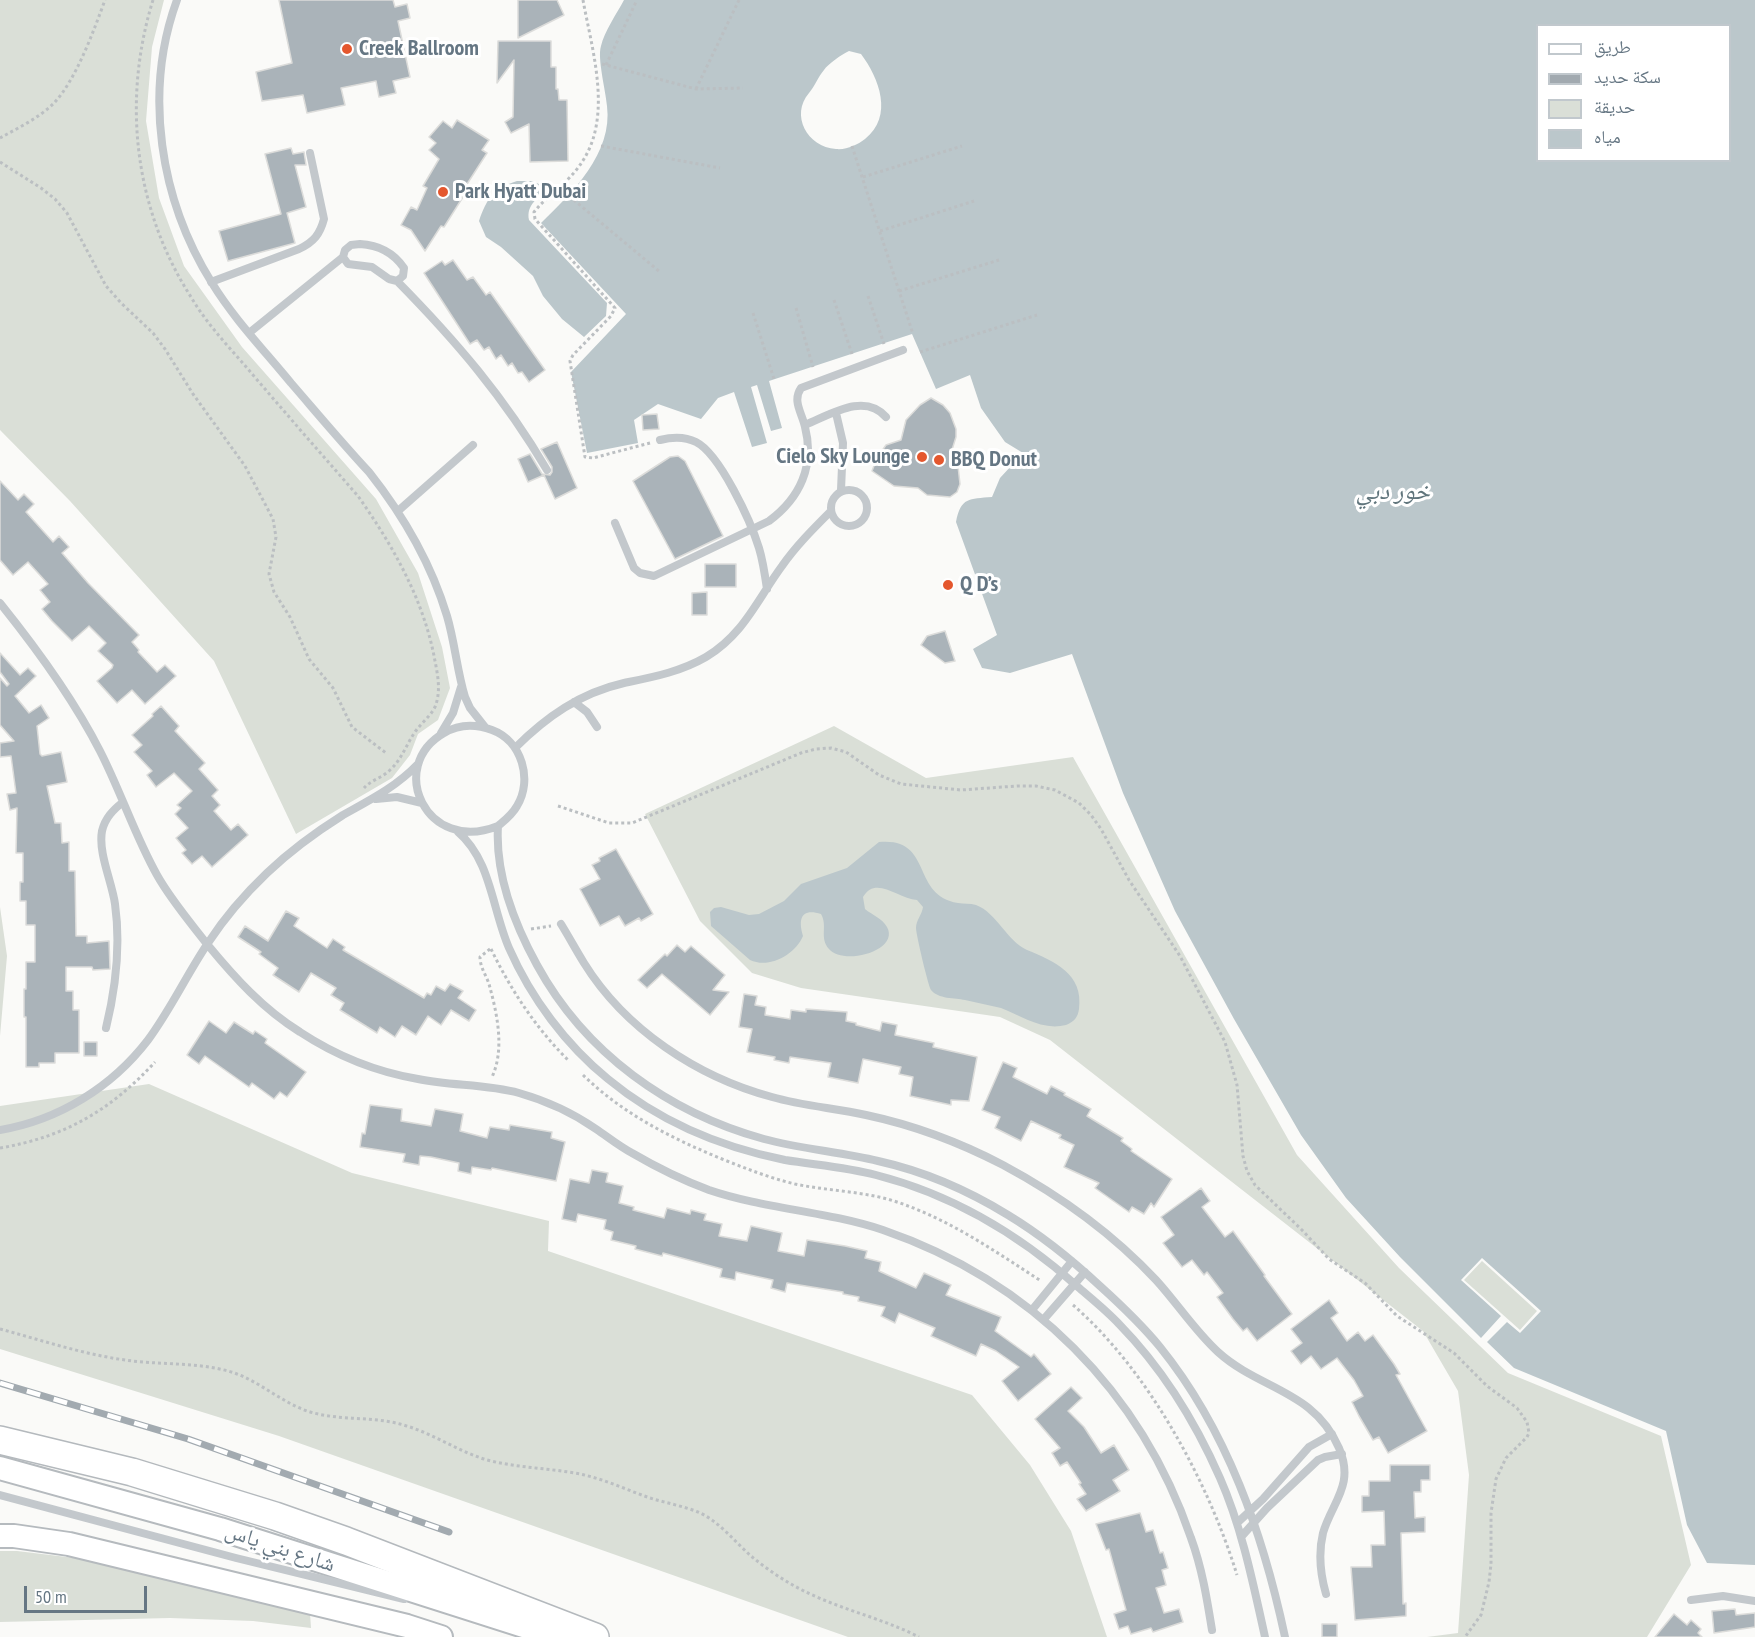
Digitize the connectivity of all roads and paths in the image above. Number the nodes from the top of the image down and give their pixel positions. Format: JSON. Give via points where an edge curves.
{"nodes":[{"id":1,"x":105,"y":0,"type":"edge"},
{"id":2,"x":153,"y":0,"type":"edge"},
{"id":3,"x":177,"y":0,"type":"edge"},
{"id":4,"x":583,"y":0,"type":"edge"},
{"id":5,"x":637,"y":0,"type":"edge"},
{"id":6,"x":739,"y":0,"type":"edge"},
{"id":7,"x":743,"y":88,"type":"dead end"},
{"id":8,"x":696,"y":89,"type":"junction"},
{"id":9,"x":0,"y":138,"type":"edge"},
{"id":10,"x":601,"y":146,"type":"dead end"},
{"id":11,"x":852,"y":146,"type":"dead end"},
{"id":12,"x":962,"y":146,"type":"dead end"},
{"id":13,"x":310,"y":153,"type":"dead end"},
{"id":14,"x":0,"y":162,"type":"edge"},
{"id":15,"x":720,"y":168,"type":"dead end"},
{"id":16,"x":862,"y":177,"type":"junction"},
{"id":17,"x":569,"y":196,"type":"dead end"},
{"id":18,"x":974,"y":201,"type":"dead end"},
{"id":19,"x":880,"y":231,"type":"junction"},
{"id":20,"x":343,"y":257,"type":"junction"},
{"id":21,"x":999,"y":260,"type":"dead end"},
{"id":22,"x":660,"y":272,"type":"dead end"},
{"id":23,"x":397,"y":281,"type":"junction"},
{"id":24,"x":211,"y":282,"type":"junction"},
{"id":25,"x":899,"y":291,"type":"junction"},
{"id":26,"x":868,"y":296,"type":"dead end"},
{"id":27,"x":834,"y":300,"type":"dead end"},
{"id":28,"x":796,"y":308,"type":"dead end"},
{"id":29,"x":753,"y":313,"type":"dead end"},
{"id":30,"x":1037,"y":315,"type":"dead end"},
{"id":31,"x":249,"y":333,"type":"junction"},
{"id":32,"x":913,"y":334,"type":"dead end"},
{"id":33,"x":884,"y":344,"type":"dead end"},
{"id":34,"x":903,"y":350,"type":"dead end"},
{"id":35,"x":920,"y":352,"type":"dead end"},
{"id":36,"x":852,"y":354,"type":"dead end"},
{"id":37,"x":813,"y":367,"type":"dead end"},
{"id":38,"x":774,"y":379,"type":"dead end"},
{"id":39,"x":836,"y":412,"type":"junction"},
{"id":40,"x":886,"y":417,"type":"dead end"},
{"id":41,"x":805,"y":425,"type":"junction"},
{"id":42,"x":660,"y":440,"type":"joint"},
{"id":43,"x":473,"y":445,"type":"dead end"},
{"id":44,"x":547,"y":470,"type":"dead end"},
{"id":45,"x":841,"y":490,"type":"junction"},
{"id":46,"x":398,"y":511,"type":"junction"},
{"id":47,"x":831,"y":512,"type":"junction"},
{"id":48,"x":615,"y":523,"type":"dead end"},
{"id":49,"x":752,"y":529,"type":"junction"},
{"id":50,"x":767,"y":589,"type":"junction"},
{"id":51,"x":0,"y":603,"type":"edge"},
{"id":52,"x":461,"y":685,"type":"junction"},
{"id":53,"x":574,"y":702,"type":"junction"},
{"id":54,"x":485,"y":727,"type":"junction"},
{"id":55,"x":597,"y":727,"type":"dead end"},
{"id":56,"x":438,"y":736,"type":"junction"},
{"id":57,"x":515,"y":748,"type":"junction"},
{"id":58,"x":386,"y":753,"type":"dead end"},
{"id":59,"x":418,"y":764,"type":"junction"},
{"id":60,"x":370,"y":801,"type":"junction"},
{"id":61,"x":123,"y":802,"type":"junction"},
{"id":62,"x":422,"y":803,"type":"junction"},
{"id":63,"x":558,"y":806,"type":"dead end"},
{"id":64,"x":498,"y":826,"type":"junction"},
{"id":65,"x":456,"y":831,"type":"junction"},
{"id":66,"x":561,"y":924,"type":"joint"},
{"id":67,"x":520,"y":931,"type":"junction"},
{"id":68,"x":506,"y":940,"type":"junction"},
{"id":69,"x":207,"y":944,"type":"junction"},
{"id":70,"x":491,"y":949,"type":"junction"},
{"id":71,"x":106,"y":1028,"type":"dead end"},
{"id":72,"x":155,"y":1062,"type":"dead end"},
{"id":73,"x":575,"y":1067,"type":"dead end"},
{"id":74,"x":582,"y":1074,"type":"dead end"},
{"id":75,"x":488,"y":1087,"type":"junction"},
{"id":76,"x":0,"y":1130,"type":"edge"},
{"id":77,"x":754,"y":1136,"type":"junction"},
{"id":78,"x":0,"y":1148,"type":"edge"},
{"id":79,"x":750,"y":1152,"type":"junction"},
{"id":80,"x":1072,"y":1261,"type":"junction"},
{"id":81,"x":1085,"y":1272,"type":"junction"},
{"id":82,"x":1062,"y":1273,"type":"junction"},
{"id":83,"x":1075,"y":1284,"type":"junction"},
{"id":84,"x":1050,"y":1287,"type":"junction"},
{"id":85,"x":1063,"y":1298,"type":"junction"},
{"id":86,"x":1032,"y":1310,"type":"junction"},
{"id":87,"x":1044,"y":1319,"type":"junction"},
{"id":88,"x":0,"y":1329,"type":"edge"},
{"id":89,"x":1332,"y":1434,"type":"junction"},
{"id":90,"x":0,"y":1440,"type":"edge"},
{"id":91,"x":1342,"y":1454,"type":"junction"},
{"id":92,"x":0,"y":1468,"type":"edge"},
{"id":93,"x":0,"y":1495,"type":"edge"},
{"id":94,"x":1249,"y":1512,"type":"junction"},
{"id":95,"x":1237,"y":1523,"type":"junction"},
{"id":96,"x":1254,"y":1523,"type":"junction"},
{"id":97,"x":0,"y":1536,"type":"edge"},
{"id":98,"x":1241,"y":1537,"type":"junction"},
{"id":99,"x":1237,"y":1575,"type":"dead end"},
{"id":100,"x":1326,"y":1594,"type":"dead end"},
{"id":101,"x":1691,"y":1600,"type":"dead end"},
{"id":102,"x":1755,"y":1601,"type":"edge"},
{"id":103,"x":416,"y":1602,"type":"dead end"},
{"id":104,"x":427,"y":1604,"type":"dead end"},
{"id":105,"x":1212,"y":1630,"type":"dead end"},
{"id":106,"x":549,"y":1634,"type":"edge"},
{"id":107,"x":441,"y":1637,"type":"edge"},
{"id":108,"x":595,"y":1637,"type":"edge"},
{"id":109,"x":919,"y":1637,"type":"edge"},
{"id":110,"x":1265,"y":1637,"type":"edge"},
{"id":111,"x":1285,"y":1637,"type":"edge"},
{"id":112,"x":1465,"y":1637,"type":"edge"}],
"edges":[{"from":1,"to":9,"type":"path","via":[[63,92],[44,112]]},
{"from":2,"to":60,"type":"path","via":[[140,51],[135,116],[142,179],[161,241],[191,298],[210,324],[377,524],[410,583],[432,646],[439,689],[434,708],[395,766],[366,785],[363,794]]},
{"from":3,"to":24,"type":"lane","via":[[162,63],[163,154],[180,219]]},
{"from":4,"to":42,"type":"path","via":[[595,73],[597,121],[582,163],[534,212],[535,219],[615,308],[570,361],[585,457]]},
{"from":5,"to":8,"type":"path","via":[[604,64]]},
{"from":6,"to":8,"type":"path"},
{"from":7,"to":8,"type":"path"},
{"from":10,"to":15,"type":"path"},
{"from":11,"to":16,"type":"path"},
{"from":12,"to":16,"type":"path"},
{"from":13,"to":24,"type":"lane","via":[[324,219],[316,238],[309,245]]},
{"from":14,"to":58,"type":"path","via":[[41,188],[67,213],[106,286],[159,341],[245,466],[273,519],[276,537],[269,574],[274,592],[309,658],[333,688],[352,727]]},
{"from":16,"to":19,"type":"path"},
{"from":17,"to":22,"type":"path"},
{"from":18,"to":19,"type":"path"},
{"from":19,"to":25,"type":"path"},
{"from":20,"to":23,"type":"lane","via":[[348,264],[372,267]]},
{"from":20,"to":23,"type":"lane","via":[[351,245],[379,247],[396,257],[404,268]]},
{"from":20,"to":31,"type":"lane"},
{"from":21,"to":25,"type":"path"},
{"from":23,"to":44,"type":"lane","via":[[479,370]]},
{"from":24,"to":31,"type":"lane"},
{"from":25,"to":32,"type":"path"},
{"from":26,"to":33,"type":"path"},
{"from":27,"to":36,"type":"path"},
{"from":28,"to":37,"type":"path"},
{"from":29,"to":38,"type":"path"},
{"from":30,"to":35,"type":"path"},
{"from":31,"to":46,"type":"lane"},
{"from":34,"to":41,"type":"lane","via":[[801,388],[796,399]]},
{"from":39,"to":40,"type":"lane","via":[[866,405]]},
{"from":39,"to":41,"type":"lane"},
{"from":39,"to":45,"type":"lane","via":[[844,459]]},
{"from":41,"to":49,"type":"lane","via":[[809,456],[801,486],[782,512]]},
{"from":42,"to":49,"type":"lane","via":[[684,438],[707,449],[717,460]]},
{"from":43,"to":46,"type":"lane"},
{"from":45,"to":47,"type":"lane","via":[[832,499]]},
{"from":45,"to":47,"type":"lane","via":[[860,493],[867,504],[865,516],[849,526],[837,522]]},
{"from":46,"to":52,"type":"lane","via":[[438,589]]},
{"from":47,"to":50,"type":"lane","via":[[795,548]]},
{"from":48,"to":49,"type":"lane","via":[[631,562],[647,576]]},
{"from":49,"to":50,"type":"lane"},
{"from":50,"to":53,"type":"lane","via":[[742,626],[708,656],[666,675],[603,689]]},
{"from":51,"to":61,"type":"lane","via":[[71,700]]},
{"from":52,"to":54,"type":"lane","via":[[470,708]]},
{"from":52,"to":56,"type":"lane","via":[[453,712]]},
{"from":53,"to":55,"type":"lane"},
{"from":53,"to":57,"type":"lane","via":[[548,718]]},
{"from":54,"to":56,"type":"lane","via":[[460,726]]},
{"from":54,"to":57,"type":"lane","via":[[496,731]]},
{"from":56,"to":59,"type":"lane"},
{"from":57,"to":64,"type":"lane","via":[[524,771],[524,790],[516,808]]},
{"from":59,"to":60,"type":"lane","via":[[397,784]]},
{"from":59,"to":62,"type":"lane"},
{"from":60,"to":62,"type":"lane","via":[[397,797]]},
{"from":60,"to":69,"type":"lane","via":[[317,832],[284,858],[246,894]]},
{"from":61,"to":69,"type":"lane","via":[[158,877]]},
{"from":61,"to":71,"type":"lane","via":[[107,819],[101,842],[118,928],[116,979]]},
{"from":62,"to":65,"type":"lane","via":[[436,820]]},
{"from":63,"to":112,"type":"path","via":[[609,823],[632,823],[801,753],[831,748],[846,752],[879,775],[901,784],[960,790],[1036,786],[1055,790],[1079,803],[1101,829],[1167,936],[1225,1042],[1237,1085],[1243,1156],[1255,1185],[1329,1259],[1365,1283],[1397,1316],[1454,1353],[1487,1386],[1517,1408],[1527,1422],[1527,1437],[1506,1458],[1496,1479],[1488,1590],[1481,1615]]},
{"from":64,"to":65,"type":"lane","via":[[471,833]]},
{"from":64,"to":67,"type":"lane","via":[[500,866]]},
{"from":65,"to":68,"type":"lane","via":[[480,860]]},
{"from":66,"to":67,"type":"path"},
{"from":66,"to":89,"type":"lane","via":[[585,965],[614,1002],[648,1034],[686,1061],[728,1083],[773,1098],[867,1115],[913,1128],[1002,1164],[1044,1188],[1120,1246],[1155,1279],[1218,1352],[1237,1367],[1303,1402]]},
{"from":67,"to":77,"type":"lane","via":[[564,1007],[612,1059],[669,1101]]},
{"from":68,"to":70,"type":"path"},
{"from":68,"to":79,"type":"lane","via":[[528,985],[551,1019],[606,1078],[674,1123]]},
{"from":69,"to":75,"type":"lane","via":[[265,1007],[299,1032],[337,1052],[418,1079]]},
{"from":69,"to":76,"type":"lane","via":[[153,1032],[126,1066],[70,1107],[38,1121]]},
{"from":70,"to":73,"type":"path","via":[[518,1000]]},
{"from":70,"to":75,"type":"path","via":[[480,957],[496,1013],[499,1045],[497,1067]]},
{"from":72,"to":78,"type":"path","via":[[121,1096],[80,1123],[50,1136]]},
{"from":74,"to":84,"type":"path","via":[[633,1115],[691,1146],[773,1178],[873,1195],[920,1211],[953,1226]]},
{"from":75,"to":86,"type":"lane","via":[[516,1092],[568,1112],[629,1152],[708,1190],[837,1217],[920,1244],[997,1284]]},
{"from":77,"to":79,"type":"lane"},
{"from":77,"to":80,"type":"lane","via":[[883,1162],[926,1176],[1007,1214]]},
{"from":79,"to":82,"type":"lane","via":[[874,1174],[917,1187],[998,1225]]},
{"from":80,"to":81,"type":"lane"},
{"from":80,"to":82,"type":"lane"},
{"from":81,"to":83,"type":"lane"},
{"from":81,"to":94,"type":"lane","via":[[1136,1320],[1188,1385],[1228,1457]]},
{"from":82,"to":83,"type":"lane"},
{"from":82,"to":84,"type":"lane"},
{"from":83,"to":85,"type":"lane"},
{"from":83,"to":95,"type":"lane","via":[[1118,1323],[1177,1396],[1221,1479]]},
{"from":84,"to":86,"type":"lane"},
{"from":85,"to":87,"type":"lane"},
{"from":85,"to":99,"type":"path","via":[[1108,1339],[1140,1378],[1190,1463]]},
{"from":86,"to":87,"type":"lane"},
{"from":87,"to":105,"type":"lane","via":[[1107,1384],[1157,1459],[1193,1542]]},
{"from":88,"to":109,"type":"path","via":[[106,1357],[231,1371],[308,1411],[394,1422],[484,1459],[601,1479],[697,1512],[711,1519],[751,1556],[790,1584],[833,1605]]},
{"from":89,"to":91,"type":"lane"},
{"from":89,"to":94,"type":"lane","via":[[1309,1448]]},
{"from":90,"to":108,"type":"highway","via":[[132,1472],[275,1516]]},
{"from":91,"to":96,"type":"lane","via":[[1317,1461]]},
{"from":91,"to":100,"type":"lane","via":[[1343,1486],[1320,1546]]},
{"from":92,"to":106,"type":"main road","name":"شارع بني ياس","via":[[220,1529]]},
{"from":93,"to":103,"type":"lane"},
{"from":94,"to":95,"type":"lane"},
{"from":94,"to":96,"type":"lane"},
{"from":95,"to":98,"type":"lane"},
{"from":96,"to":98,"type":"lane"},
{"from":96,"to":111,"type":"lane"},
{"from":97,"to":107,"type":"main road","via":[[69,1544]]},
{"from":98,"to":110,"type":"lane"},
{"from":101,"to":102,"type":"lane","via":[[1723,1596]]},
{"from":104,"to":106,"type":"lane"}]}
